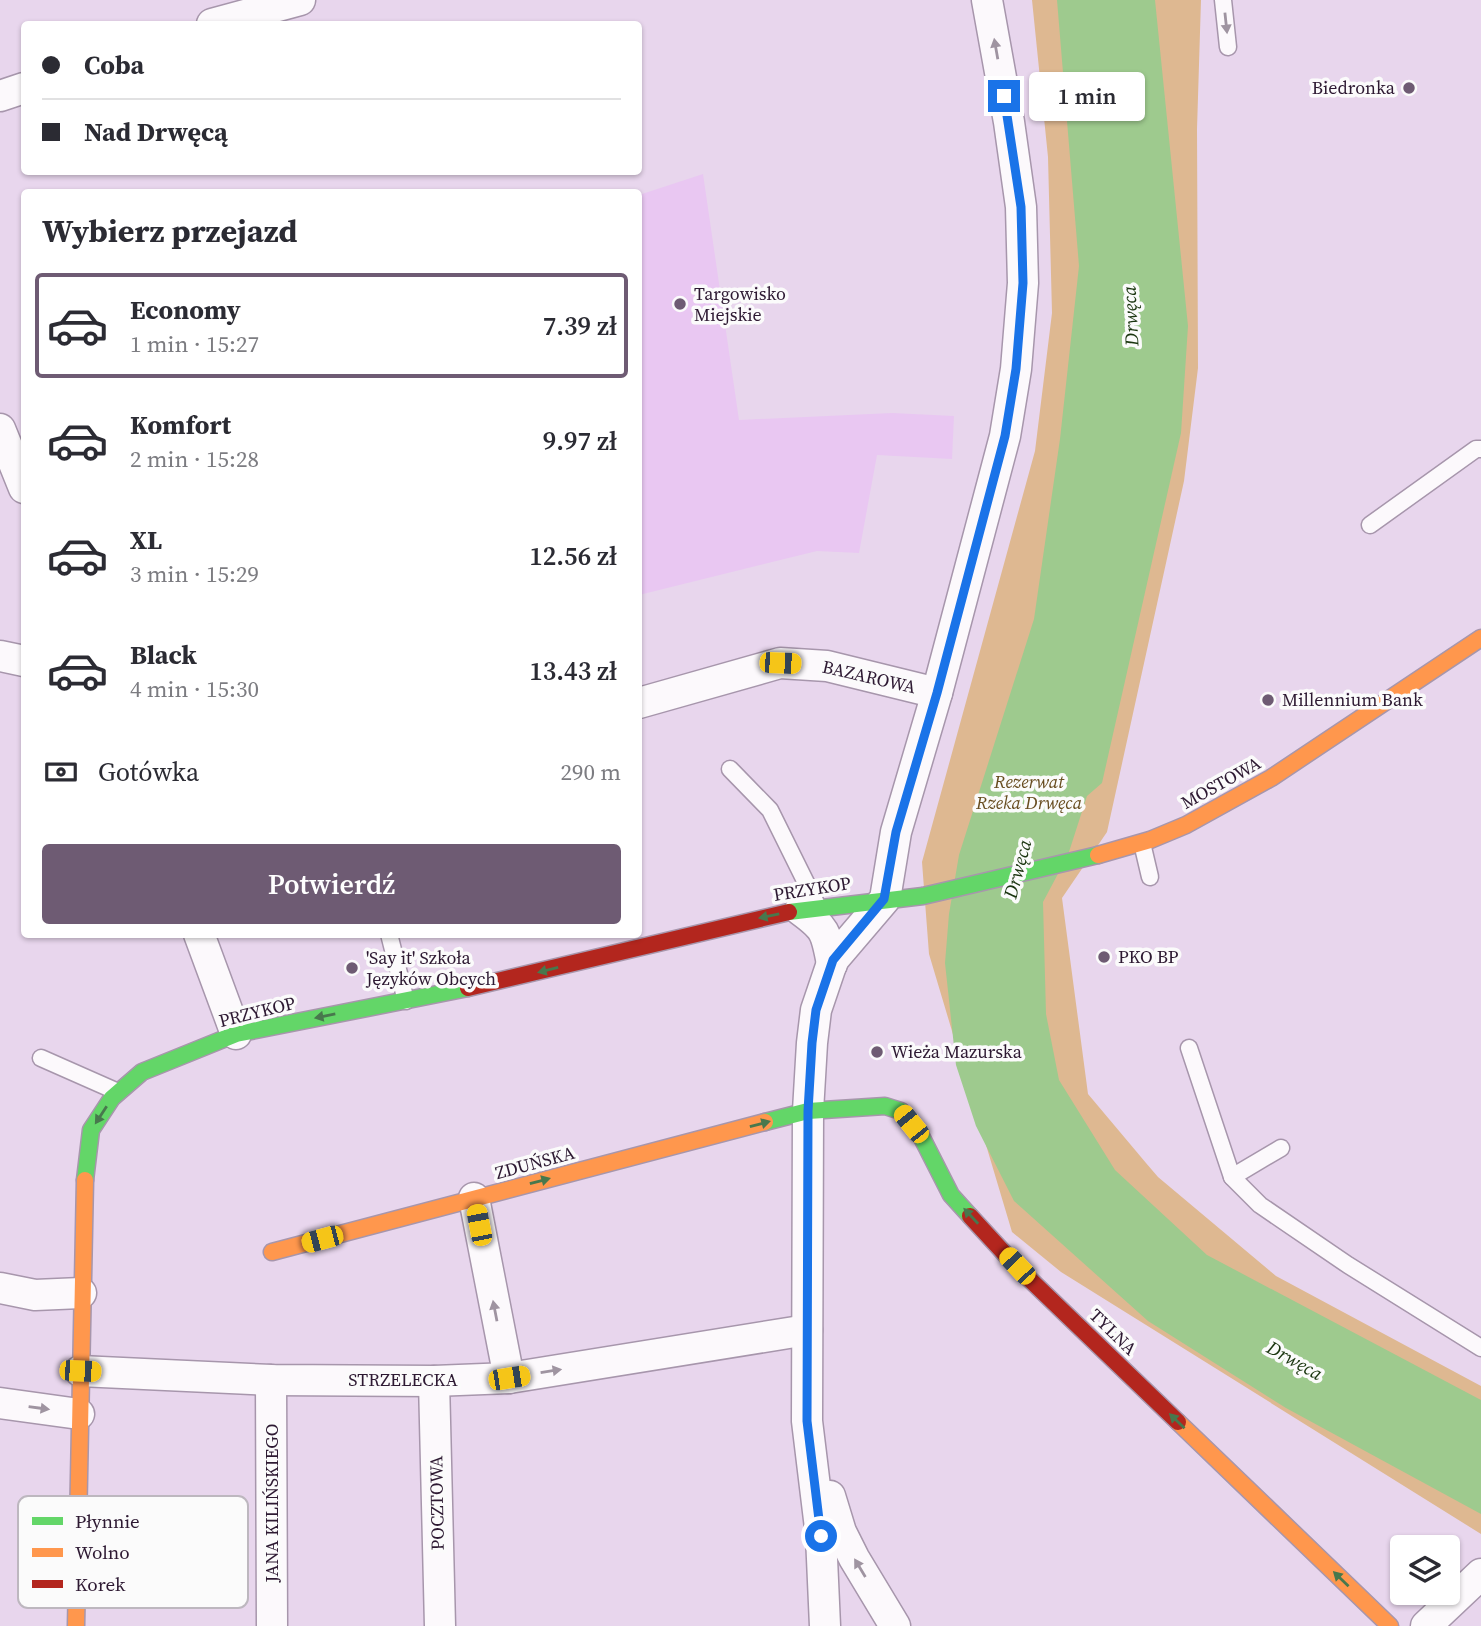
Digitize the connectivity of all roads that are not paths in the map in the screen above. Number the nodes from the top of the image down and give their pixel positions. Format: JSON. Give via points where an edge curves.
{"nodes":[{"id":1,"x":300,"y":0,"type":"edge"},
{"id":2,"x":987,"y":0,"type":"edge"},
{"id":3,"x":1223,"y":0,"type":"edge"},
{"id":4,"x":223,"y":21,"type":"edge"},
{"id":5,"x":1228,"y":47,"type":"dead end"},
{"id":6,"x":21,"y":89,"type":"edge"},
{"id":7,"x":0,"y":96,"type":"edge"},
{"id":8,"x":0,"y":429,"type":"edge"},
{"id":9,"x":1481,"y":449,"type":"edge"},
{"id":10,"x":21,"y":481,"type":"edge"},
{"id":11,"x":1370,"y":525,"type":"dead end"},
{"id":12,"x":1481,"y":638,"type":"edge"},
{"id":13,"x":0,"y":656,"type":"edge"},
{"id":14,"x":21,"y":660,"type":"edge"},
{"id":15,"x":937,"y":693,"type":"junction"},
{"id":16,"x":642,"y":703,"type":"edge"},
{"id":17,"x":730,"y":769,"type":"dead end"},
{"id":18,"x":1142,"y":843,"type":"junction"},
{"id":19,"x":1150,"y":877,"type":"dead end"},
{"id":20,"x":948,"y":890,"type":"joint"},
{"id":21,"x":884,"y":899,"type":"junction"},
{"id":22,"x":809,"y":908,"type":"junction"},
{"id":23,"x":200,"y":938,"type":"edge"},
{"id":24,"x":391,"y":938,"type":"edge"},
{"id":25,"x":832,"y":964,"type":"junction"},
{"id":26,"x":406,"y":1001,"type":"junction"},
{"id":27,"x":236,"y":1034,"type":"junction"},
{"id":28,"x":1189,"y":1048,"type":"dead end"},
{"id":29,"x":41,"y":1058,"type":"dead end"},
{"id":30,"x":118,"y":1092,"type":"junction"},
{"id":31,"x":808,"y":1111,"type":"junction"},
{"id":32,"x":1281,"y":1148,"type":"dead end"},
{"id":33,"x":1232,"y":1177,"type":"junction"},
{"id":34,"x":474,"y":1198,"type":"junction"},
{"id":35,"x":272,"y":1252,"type":"dead end"},
{"id":36,"x":0,"y":1288,"type":"edge"},
{"id":37,"x":81,"y":1293,"type":"junction"},
{"id":38,"x":807,"y":1330,"type":"junction"},
{"id":39,"x":1481,"y":1348,"type":"edge"},
{"id":40,"x":80,"y":1371,"type":"junction"},
{"id":41,"x":509,"y":1378,"type":"junction"},
{"id":42,"x":271,"y":1380,"type":"junction"},
{"id":43,"x":434,"y":1381,"type":"junction"},
{"id":44,"x":0,"y":1403,"type":"edge"},
{"id":45,"x":79,"y":1414,"type":"junction"},
{"id":46,"x":807,"y":1421,"type":"junction"},
{"id":47,"x":78,"y":1496,"type":"edge"},
{"id":48,"x":1481,"y":1574,"type":"edge"},
{"id":49,"x":76,"y":1608,"type":"edge"},
{"id":50,"x":1440,"y":1621,"type":"edge"},
{"id":51,"x":76,"y":1626,"type":"edge"},
{"id":52,"x":272,"y":1626,"type":"edge"},
{"id":53,"x":440,"y":1626,"type":"edge"},
{"id":54,"x":825,"y":1626,"type":"edge"},
{"id":55,"x":895,"y":1626,"type":"edge"},
{"id":56,"x":1390,"y":1626,"type":"edge"}],
"edges":[{"from":1,"to":4,"type":"street"},
{"from":15,"to":2,"type":"street","one_way":true,"via":[[1005,436],[1023,283],[1021,207]]},
{"from":3,"to":5,"type":"lane","one_way":true},
{"from":6,"to":7,"type":"street"},
{"from":8,"to":10,"type":"street"},
{"from":9,"to":11,"type":"lane"},
{"from":12,"to":18,"type":"street","name":"MOSTOWA","via":[[1271,778],[1186,825]]},
{"from":13,"to":14,"type":"street"},
{"from":15,"to":16,"type":"street","name":"BAZAROWA","via":[[827,666],[780,663]]},
{"from":15,"to":21,"type":"street","via":[[896,832]]},
{"from":17,"to":22,"type":"lane","via":[[770,810]]},
{"from":18,"to":19,"type":"lane"},
{"from":18,"to":20,"type":"street","name":"MOSTOWA"},
{"from":20,"to":21,"type":"street","name":"PRZYKOP"},
{"from":21,"to":22,"type":"street","name":"PRZYKOP"},
{"from":21,"to":25,"type":"street"},
{"from":22,"to":25,"type":"street","via":[[822,925]]},
{"from":22,"to":26,"type":"street","name":"PRZYKOP","one_way":true},
{"from":23,"to":27,"type":"street"},
{"from":24,"to":26,"type":"lane"},
{"from":25,"to":31,"type":"street","via":[[816,1010]]},
{"from":26,"to":27,"type":"street","name":"PRZYKOP","one_way":true},
{"from":27,"to":30,"type":"street","name":"PRZYKOP","via":[[142,1072]]},
{"from":28,"to":33,"type":"lane"},
{"from":29,"to":30,"type":"lane"},
{"from":30,"to":37,"type":"street","name":"PRZYKOP","one_way":true,"via":[[91,1130],[85,1167]]},
{"from":34,"to":31,"type":"street","name":"ZDUŃSKA","one_way":true},
{"from":31,"to":38,"type":"street"},
{"from":56,"to":31,"type":"street","name":"TYLNA","one_way":true,"via":[[1017,1266],[951,1195],[921,1136],[901,1111],[884,1105]]},
{"from":32,"to":33,"type":"lane"},
{"from":33,"to":39,"type":"lane","via":[[1260,1205]]},
{"from":34,"to":35,"type":"street","name":"ZDUŃSKA"},
{"from":41,"to":34,"type":"street","one_way":true},
{"from":36,"to":37,"type":"street","via":[[34,1295]]},
{"from":37,"to":40,"type":"street","name":"PRZYKOP"},
{"from":41,"to":38,"type":"street","name":"STRZELECKA","one_way":true},
{"from":38,"to":46,"type":"street"},
{"from":40,"to":42,"type":"street","name":"STRZELECKA"},
{"from":40,"to":45,"type":"street","name":"PRZYKOP"},
{"from":41,"to":43,"type":"street","name":"STRZELECKA"},
{"from":42,"to":43,"type":"street","name":"STRZELECKA"},
{"from":42,"to":52,"type":"street","name":"JANA KILIŃSKIEGO"},
{"from":43,"to":53,"type":"street","name":"POCZTOWA"},
{"from":44,"to":45,"type":"street","one_way":true},
{"from":45,"to":47,"type":"street","name":"PRZYKOP"},
{"from":46,"to":54,"type":"street","via":[[821,1536]]},
{"from":55,"to":46,"type":"street","one_way":true,"via":[[841,1532]]},
{"from":48,"to":50,"type":"street"},
{"from":49,"to":51,"type":"street","name":"PRZYKOP"}]}
